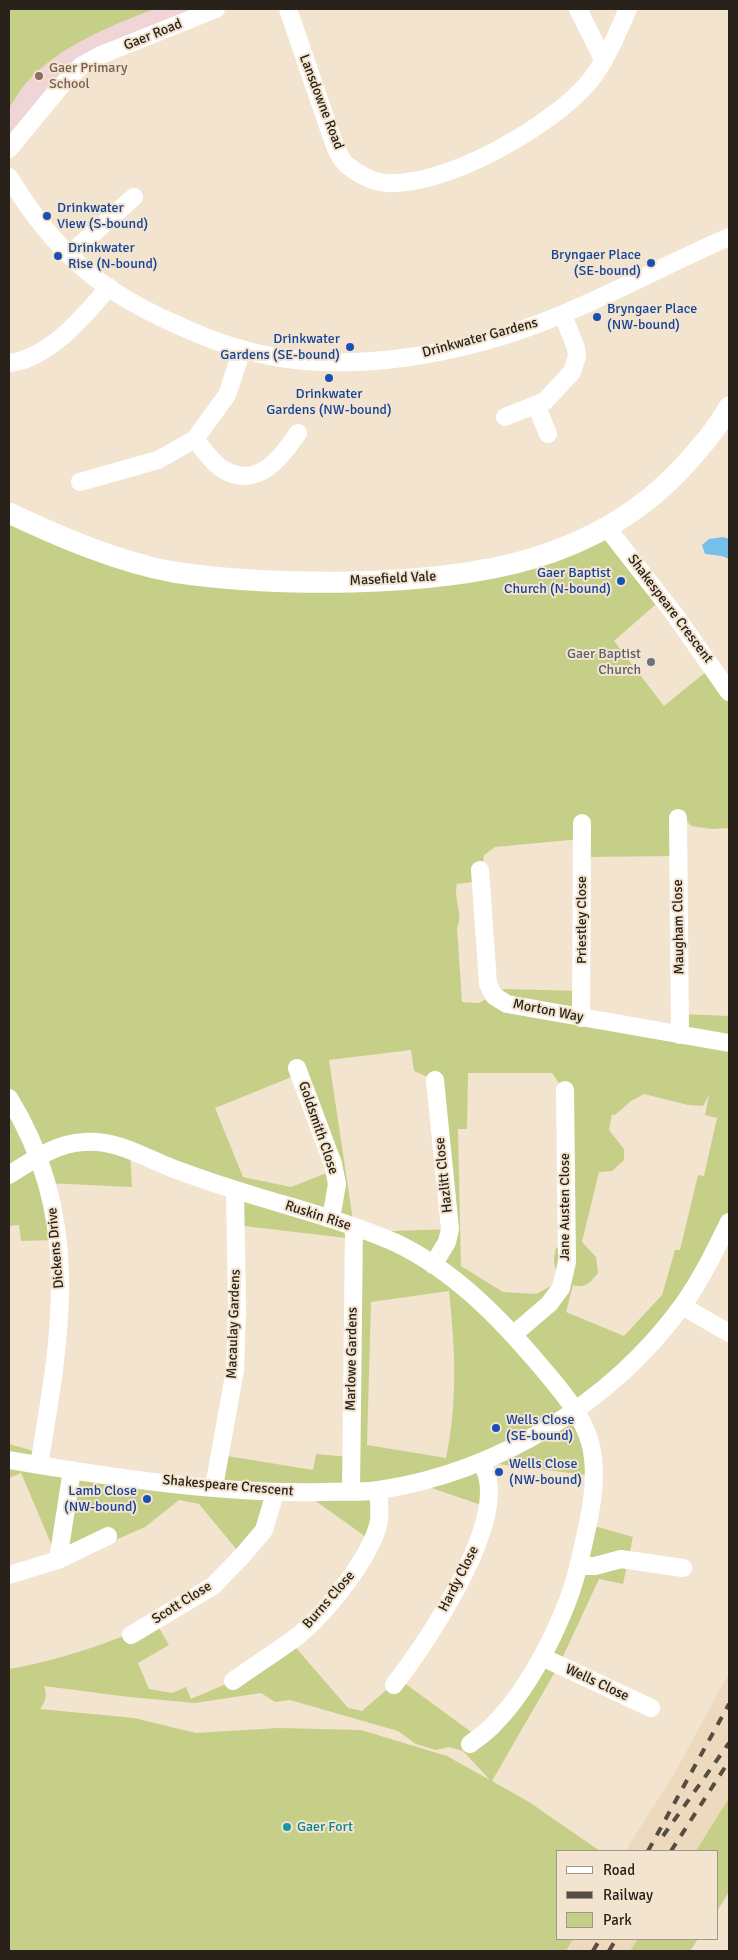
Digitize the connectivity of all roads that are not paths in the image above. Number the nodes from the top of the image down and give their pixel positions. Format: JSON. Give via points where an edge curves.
{"nodes":[{"id":1,"x":216,"y":9,"type":"edge"},
{"id":2,"x":288,"y":9,"type":"edge"},
{"id":3,"x":578,"y":9,"type":"edge"},
{"id":4,"x":628,"y":9,"type":"edge"},
{"id":5,"x":604,"y":61,"type":"junction"},
{"id":6,"x":9,"y":149,"type":"edge"},
{"id":7,"x":9,"y":177,"type":"edge"},
{"id":8,"x":134,"y":197,"type":"dead end"},
{"id":9,"x":729,"y":238,"type":"edge"},
{"id":10,"x":69,"y":256,"type":"junction"},
{"id":11,"x":110,"y":286,"type":"junction"},
{"id":12,"x":562,"y":315,"type":"junction"},
{"id":13,"x":242,"y":350,"type":"junction"},
{"id":14,"x":9,"y":363,"type":"edge"},
{"id":15,"x":536,"y":405,"type":"junction"},
{"id":16,"x":729,"y":407,"type":"edge"},
{"id":17,"x":506,"y":417,"type":"dead end"},
{"id":18,"x":298,"y":433,"type":"dead end"},
{"id":19,"x":548,"y":434,"type":"dead end"},
{"id":20,"x":195,"y":439,"type":"junction"},
{"id":21,"x":80,"y":482,"type":"dead end"},
{"id":22,"x":9,"y":513,"type":"edge"},
{"id":23,"x":607,"y":528,"type":"junction"},
{"id":24,"x":729,"y":692,"type":"edge"},
{"id":25,"x":678,"y":818,"type":"dead end"},
{"id":26,"x":582,"y":823,"type":"dead end"},
{"id":27,"x":480,"y":870,"type":"dead end"},
{"id":28,"x":581,"y":1018,"type":"junction"},
{"id":29,"x":680,"y":1035,"type":"junction"},
{"id":30,"x":729,"y":1043,"type":"edge"},
{"id":31,"x":297,"y":1068,"type":"dead end"},
{"id":32,"x":435,"y":1080,"type":"dead end"},
{"id":33,"x":564,"y":1090,"type":"dead end"},
{"id":34,"x":9,"y":1098,"type":"edge"},
{"id":35,"x":38,"y":1157,"type":"junction"},
{"id":36,"x":9,"y":1176,"type":"edge"},
{"id":37,"x":235,"y":1190,"type":"junction"},
{"id":38,"x":331,"y":1219,"type":"junction"},
{"id":39,"x":729,"y":1222,"type":"edge"},
{"id":40,"x":354,"y":1227,"type":"junction"},
{"id":41,"x":433,"y":1265,"type":"junction"},
{"id":42,"x":682,"y":1306,"type":"junction"},
{"id":43,"x":729,"y":1333,"type":"edge"},
{"id":44,"x":514,"y":1334,"type":"junction"},
{"id":45,"x":575,"y":1410,"type":"junction"},
{"id":46,"x":9,"y":1460,"type":"edge"},
{"id":47,"x":482,"y":1462,"type":"junction"},
{"id":48,"x":39,"y":1465,"type":"junction"},
{"id":49,"x":72,"y":1470,"type":"junction"},
{"id":50,"x":214,"y":1487,"type":"junction"},
{"id":51,"x":378,"y":1490,"type":"junction"},
{"id":52,"x":351,"y":1491,"type":"junction"},
{"id":53,"x":275,"y":1492,"type":"junction"},
{"id":54,"x":108,"y":1536,"type":"dead end"},
{"id":55,"x":58,"y":1560,"type":"junction"},
{"id":56,"x":578,"y":1566,"type":"junction"},
{"id":57,"x":683,"y":1568,"type":"dead end"},
{"id":58,"x":9,"y":1575,"type":"edge"},
{"id":59,"x":131,"y":1634,"type":"dead end"},
{"id":60,"x":542,"y":1657,"type":"junction"},
{"id":61,"x":233,"y":1681,"type":"dead end"},
{"id":62,"x":394,"y":1685,"type":"dead end"},
{"id":63,"x":651,"y":1708,"type":"dead end"},
{"id":64,"x":470,"y":1744,"type":"dead end"}],
"edges":[{"from":1,"to":6,"type":"street","name":"Gaer Road","via":[[81,66]]},
{"from":2,"to":5,"type":"street","name":"Lansdowne Road","via":[[336,147],[347,165],[383,183],[400,183],[435,175],[484,157],[563,108]]},
{"from":3,"to":5,"type":"street"},
{"from":4,"to":5,"type":"street","name":"Lansdowne Road"},
{"from":7,"to":10,"type":"street","name":"Drinkwater Gardens","via":[[30,212]]},
{"from":8,"to":10,"type":"street"},
{"from":9,"to":12,"type":"street","name":"Drinkwater Gardens"},
{"from":10,"to":11,"type":"street","name":"Drinkwater Gardens"},
{"from":11,"to":13,"type":"street","name":"Drinkwater Gardens","via":[[141,309]]},
{"from":11,"to":14,"type":"street","via":[[78,323],[43,351]]},
{"from":12,"to":13,"type":"street","name":"Drinkwater Gardens","via":[[442,352],[392,360],[339,362],[286,358]]},
{"from":12,"to":15,"type":"street","via":[[576,348],[576,364],[550,396]]},
{"from":13,"to":20,"type":"street","via":[[226,395]]},
{"from":15,"to":17,"type":"street"},
{"from":15,"to":19,"type":"street"},
{"from":16,"to":23,"type":"street","name":"Masefield Vale","via":[[701,448],[672,479],[645,503]]},
{"from":18,"to":20,"type":"street","via":[[282,457],[264,472],[251,475],[236,475],[223,469]]},
{"from":20,"to":21,"type":"street","via":[[158,460]]},
{"from":22,"to":23,"type":"street","name":"Masefield Vale","via":[[92,549],[172,572],[299,583],[436,578],[491,569],[544,556],[582,542]]},
{"from":23,"to":24,"type":"street","name":"Shakespeare Crescent","via":[[675,615]]},
{"from":25,"to":29,"type":"street","name":"Maugham Close"},
{"from":26,"to":28,"type":"street","name":"Priestley Close"},
{"from":27,"to":28,"type":"street","name":"Morton Way","via":[[488,984],[494,996],[507,1004]]},
{"from":28,"to":29,"type":"street","name":"Morton Way"},
{"from":29,"to":30,"type":"street","name":"Morton Way"},
{"from":31,"to":38,"type":"street","name":"Goldsmith Close","via":[[333,1164],[336,1184]]},
{"from":32,"to":41,"type":"street","name":"Hazlitt Close","via":[[450,1229]]},
{"from":33,"to":44,"type":"street","name":"Jane Austen Close","via":[[567,1262],[561,1288],[549,1304]]},
{"from":34,"to":35,"type":"street","name":"Dickens Drive"},
{"from":35,"to":36,"type":"street","name":"Ruskin Rise"},
{"from":35,"to":37,"type":"street","name":"Ruskin Rise","via":[[82,1142],[107,1142]]},
{"from":35,"to":48,"type":"street","name":"Dickens Drive","via":[[53,1203],[61,1272],[58,1345]]},
{"from":37,"to":38,"type":"street","name":"Ruskin Rise"},
{"from":37,"to":50,"type":"street","name":"Macaulay Gardens","via":[[235,1370]]},
{"from":38,"to":40,"type":"street","name":"Ruskin Rise"},
{"from":39,"to":42,"type":"street","name":"Shakespeare Crescent","via":[[708,1265]]},
{"from":40,"to":41,"type":"street","name":"Ruskin Rise","via":[[395,1243]]},
{"from":40,"to":52,"type":"street","name":"Marlowe Gardens"},
{"from":41,"to":44,"type":"street","name":"Ruskin Rise","via":[[487,1306]]},
{"from":42,"to":43,"type":"street"},
{"from":42,"to":45,"type":"street","name":"Shakespeare Crescent","via":[[620,1377]]},
{"from":44,"to":45,"type":"street","name":"Ruskin Rise"},
{"from":45,"to":47,"type":"street","name":"Shakespeare Crescent","via":[[527,1440]]},
{"from":45,"to":56,"type":"street","via":[[587,1433],[594,1466],[593,1500]]},
{"from":46,"to":48,"type":"street","name":"Shakespeare Crescent"},
{"from":47,"to":51,"type":"street","name":"Shakespeare Crescent"},
{"from":47,"to":62,"type":"street","name":"Hardy Close","via":[[489,1496],[474,1552],[421,1650]]},
{"from":48,"to":49,"type":"street","name":"Shakespeare Crescent"},
{"from":49,"to":50,"type":"street","name":"Shakespeare Crescent"},
{"from":49,"to":55,"type":"street"},
{"from":50,"to":53,"type":"street","name":"Shakespeare Crescent"},
{"from":51,"to":52,"type":"street","name":"Shakespeare Crescent"},
{"from":51,"to":61,"type":"street","name":"Burns Close","via":[[379,1519],[366,1556],[300,1634]]},
{"from":52,"to":53,"type":"street","name":"Shakespeare Crescent"},
{"from":53,"to":59,"type":"street","name":"Scott Close","via":[[264,1530],[213,1586]]},
{"from":54,"to":55,"type":"street"},
{"from":55,"to":58,"type":"street"},
{"from":56,"to":57,"type":"street","via":[[595,1566],[621,1559]]},
{"from":56,"to":60,"type":"street"},
{"from":60,"to":63,"type":"street","name":"Wells Close"},
{"from":60,"to":64,"type":"street","via":[[494,1725]]}]}
